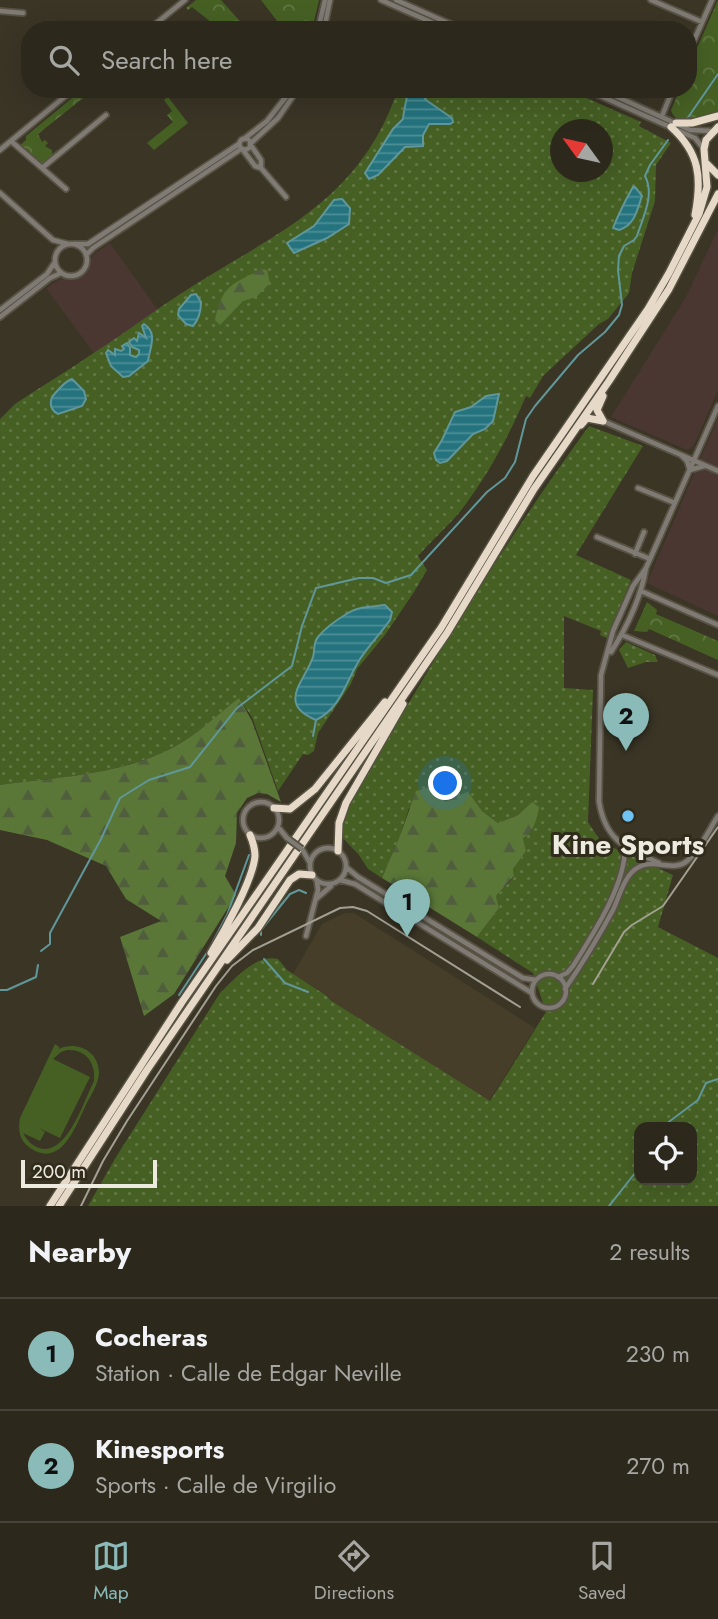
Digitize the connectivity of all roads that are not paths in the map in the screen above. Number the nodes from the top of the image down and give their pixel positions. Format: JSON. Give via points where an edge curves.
{"nodes":[{"id":1,"x":185,"y":0,"type":"edge"},
{"id":2,"x":325,"y":0,"type":"edge"},
{"id":3,"x":330,"y":0,"type":"edge"},
{"id":4,"x":381,"y":0,"type":"edge"},
{"id":5,"x":396,"y":0,"type":"edge"},
{"id":6,"x":651,"y":0,"type":"edge"},
{"id":7,"x":712,"y":0,"type":"edge"},
{"id":8,"x":0,"y":11,"type":"edge"},
{"id":9,"x":23,"y":13,"type":"dead end"},
{"id":10,"x":159,"y":21,"type":"edge"},
{"id":11,"x":320,"y":21,"type":"edge"},
{"id":12,"x":326,"y":21,"type":"edge"},
{"id":13,"x":429,"y":21,"type":"edge"},
{"id":14,"x":444,"y":21,"type":"edge"},
{"id":15,"x":702,"y":22,"type":"junction"},
{"id":16,"x":697,"y":33,"type":"edge"},
{"id":17,"x":63,"y":98,"type":"edge"},
{"id":18,"x":285,"y":98,"type":"edge"},
{"id":19,"x":292,"y":98,"type":"edge"},
{"id":20,"x":607,"y":98,"type":"edge"},
{"id":21,"x":621,"y":98,"type":"edge"},
{"id":22,"x":669,"y":98,"type":"edge"},
{"id":23,"x":106,"y":115,"type":"dead end"},
{"id":24,"x":662,"y":116,"type":"junction"},
{"id":25,"x":718,"y":116,"type":"edge"},
{"id":26,"x":673,"y":125,"type":"junction"},
{"id":27,"x":715,"y":129,"type":"edge"},
{"id":28,"x":244,"y":139,"type":"junction"},
{"id":29,"x":11,"y":141,"type":"junction"},
{"id":30,"x":250,"y":144,"type":"junction"},
{"id":31,"x":241,"y":148,"type":"junction"},
{"id":32,"x":704,"y":149,"type":"junction"},
{"id":33,"x":0,"y":150,"type":"edge"},
{"id":34,"x":707,"y":163,"type":"junction"},
{"id":35,"x":261,"y":168,"type":"junction"},
{"id":36,"x":42,"y":169,"type":"junction"},
{"id":37,"x":718,"y":176,"type":"edge"},
{"id":38,"x":66,"y":189,"type":"dead end"},
{"id":39,"x":0,"y":193,"type":"edge"},
{"id":40,"x":718,"y":194,"type":"edge"},
{"id":41,"x":286,"y":197,"type":"dead end"},
{"id":42,"x":693,"y":224,"type":"junction"},
{"id":43,"x":53,"y":240,"type":"junction"},
{"id":44,"x":68,"y":244,"type":"junction"},
{"id":45,"x":74,"y":244,"type":"junction"},
{"id":46,"x":56,"y":255,"type":"junction"},
{"id":47,"x":86,"y":255,"type":"junction"},
{"id":48,"x":55,"y":262,"type":"junction"},
{"id":49,"x":61,"y":273,"type":"junction"},
{"id":50,"x":0,"y":310,"type":"edge"},
{"id":51,"x":0,"y":317,"type":"edge"},
{"id":52,"x":609,"y":381,"type":"junction"},
{"id":53,"x":718,"y":406,"type":"edge"},
{"id":54,"x":603,"y":421,"type":"junction"},
{"id":55,"x":578,"y":427,"type":"junction"},
{"id":56,"x":680,"y":455,"type":"junction"},
{"id":57,"x":694,"y":460,"type":"junction"},
{"id":58,"x":707,"y":467,"type":"junction"},
{"id":59,"x":690,"y":470,"type":"junction"},
{"id":60,"x":718,"y":471,"type":"edge"},
{"id":61,"x":640,"y":490,"type":"dead end"},
{"id":62,"x":675,"y":503,"type":"junction"},
{"id":63,"x":644,"y":532,"type":"dead end"},
{"id":64,"x":597,"y":537,"type":"dead end"},
{"id":65,"x":635,"y":554,"type":"junction"},
{"id":66,"x":650,"y":559,"type":"junction"},
{"id":67,"x":646,"y":568,"type":"junction"},
{"id":68,"x":641,"y":591,"type":"junction"},
{"id":69,"x":718,"y":625,"type":"edge"},
{"id":70,"x":622,"y":635,"type":"junction"},
{"id":71,"x":607,"y":658,"type":"junction"},
{"id":72,"x":718,"y":675,"type":"edge"},
{"id":73,"x":405,"y":686,"type":"junction"},
{"id":74,"x":274,"y":808,"type":"junction"},
{"id":75,"x":718,"y":817,"type":"edge"},
{"id":76,"x":278,"y":827,"type":"junction"},
{"id":77,"x":273,"y":834,"type":"junction"},
{"id":78,"x":250,"y":835,"type":"junction"},
{"id":79,"x":287,"y":838,"type":"junction"},
{"id":80,"x":625,"y":847,"type":"junction"},
{"id":81,"x":302,"y":849,"type":"junction"},
{"id":82,"x":338,"y":851,"type":"junction"},
{"id":83,"x":317,"y":852,"type":"junction"},
{"id":84,"x":310,"y":863,"type":"junction"},
{"id":85,"x":659,"y":863,"type":"junction"},
{"id":86,"x":346,"y":867,"type":"junction"},
{"id":87,"x":314,"y":878,"type":"junction"},
{"id":88,"x":340,"y":880,"type":"junction"},
{"id":89,"x":332,"y":884,"type":"junction"},
{"id":90,"x":316,"y":900,"type":"junction"},
{"id":91,"x":306,"y":936,"type":"dead end"},
{"id":92,"x":558,"y":977,"type":"junction"},
{"id":93,"x":210,"y":979,"type":"junction"},
{"id":94,"x":536,"y":981,"type":"junction"},
{"id":95,"x":565,"y":989,"type":"junction"},
{"id":96,"x":532,"y":993,"type":"junction"},
{"id":97,"x":182,"y":1002,"type":"junction"},
{"id":98,"x":50,"y":1206,"type":"edge"},
{"id":99,"x":59,"y":1206,"type":"edge"}],
"edges":[{"from":1,"to":10,"type":"street"},
{"from":2,"to":11,"type":"street"},
{"from":3,"to":12,"type":"street"},
{"from":4,"to":13,"type":"street"},
{"from":5,"to":14,"type":"street"},
{"from":6,"to":15,"type":"street"},
{"from":7,"to":15,"type":"street"},
{"from":8,"to":9,"type":"street"},
{"from":15,"to":16,"type":"street"},
{"from":17,"to":29,"type":"street"},
{"from":18,"to":28,"type":"street","via":[[267,121]]},
{"from":19,"to":30,"type":"street"},
{"from":20,"to":26,"type":"street"},
{"from":21,"to":24,"type":"street"},
{"from":22,"to":24,"type":"street"},
{"from":23,"to":36,"type":"street"},
{"from":24,"to":26,"type":"street"},
{"from":25,"to":26,"type":"highway"},
{"from":26,"to":27,"type":"street","via":[[696,132]]},
{"from":26,"to":32,"type":"street"},
{"from":26,"to":42,"type":"highway","via":[[696,163],[699,185]]},
{"from":27,"to":32,"type":"highway"},
{"from":28,"to":30,"type":"street"},
{"from":28,"to":31,"type":"street"},
{"from":29,"to":33,"type":"street"},
{"from":29,"to":36,"type":"street"},
{"from":30,"to":31,"type":"street"},
{"from":30,"to":35,"type":"street"},
{"from":31,"to":35,"type":"street"},
{"from":31,"to":45,"type":"street","via":[[88,244]]},
{"from":31,"to":47,"type":"street"},
{"from":32,"to":34,"type":"highway"},
{"from":34,"to":37,"type":"highway"},
{"from":34,"to":42,"type":"highway","via":[[705,198]]},
{"from":35,"to":41,"type":"street"},
{"from":36,"to":38,"type":"street"},
{"from":39,"to":43,"type":"street"},
{"from":40,"to":52,"type":"highway","via":[[669,289]]},
{"from":42,"to":73,"type":"highway","via":[[648,309],[533,476]]},
{"from":43,"to":44,"type":"street"},
{"from":43,"to":46,"type":"street"},
{"from":44,"to":45,"type":"street"},
{"from":44,"to":46,"type":"street"},
{"from":45,"to":47,"type":"street"},
{"from":46,"to":48,"type":"street"},
{"from":47,"to":49,"type":"street","via":[[80,273]]},
{"from":48,"to":49,"type":"street"},
{"from":48,"to":50,"type":"street","via":[[47,274]]},
{"from":49,"to":51,"type":"street"},
{"from":52,"to":54,"type":"highway","via":[[597,410]]},
{"from":52,"to":55,"type":"highway"},
{"from":53,"to":57,"type":"street"},
{"from":54,"to":55,"type":"highway","via":[[587,418]]},
{"from":54,"to":56,"type":"street"},
{"from":55,"to":73,"type":"highway","via":[[534,489],[471,594]]},
{"from":56,"to":57,"type":"street"},
{"from":56,"to":59,"type":"street"},
{"from":57,"to":58,"type":"street"},
{"from":57,"to":59,"type":"street"},
{"from":58,"to":59,"type":"street"},
{"from":58,"to":60,"type":"street"},
{"from":59,"to":62,"type":"street"},
{"from":61,"to":62,"type":"street"},
{"from":62,"to":66,"type":"street"},
{"from":63,"to":65,"type":"street"},
{"from":64,"to":65,"type":"street"},
{"from":65,"to":66,"type":"street"},
{"from":66,"to":67,"type":"street"},
{"from":67,"to":68,"type":"street"},
{"from":67,"to":71,"type":"street","via":[[613,631]]},
{"from":68,"to":69,"type":"street"},
{"from":68,"to":70,"type":"street"},
{"from":70,"to":71,"type":"street"},
{"from":70,"to":72,"type":"street"},
{"from":71,"to":80,"type":"street","via":[[600,689],[599,801],[608,830]]},
{"from":73,"to":74,"type":"highway","via":[[309,795],[290,809]]},
{"from":73,"to":82,"type":"highway","via":[[409,696],[346,803],[339,823]]},
{"from":73,"to":93,"type":"highway"},
{"from":73,"to":97,"type":"highway"},
{"from":74,"to":76,"type":"street"},
{"from":74,"to":78,"type":"street","via":[[260,802],[249,807],[243,823]]},
{"from":75,"to":85,"type":"street","via":[[687,862],[678,866]]},
{"from":76,"to":77,"type":"street"},
{"from":76,"to":79,"type":"street"},
{"from":77,"to":78,"type":"street","via":[[262,838]]},
{"from":77,"to":79,"type":"street"},
{"from":78,"to":97,"type":"highway","via":[[254,861],[244,889]]},
{"from":79,"to":81,"type":"street","bridge":true},
{"from":80,"to":85,"type":"street"},
{"from":80,"to":92,"type":"street","via":[[624,866],[608,905],[573,966]]},
{"from":81,"to":83,"type":"street"},
{"from":81,"to":84,"type":"street"},
{"from":82,"to":83,"type":"street","via":[[327,848]]},
{"from":82,"to":86,"type":"street"},
{"from":83,"to":84,"type":"street"},
{"from":84,"to":87,"type":"street"},
{"from":85,"to":95,"type":"street","via":[[637,867],[629,875]]},
{"from":86,"to":88,"type":"street"},
{"from":86,"to":94,"type":"street","via":[[523,978]]},
{"from":87,"to":89,"type":"street"},
{"from":87,"to":90,"type":"street"},
{"from":87,"to":93,"type":"highway","via":[[299,874],[290,880],[258,928]]},
{"from":88,"to":89,"type":"street"},
{"from":88,"to":96,"type":"street","via":[[355,884]]},
{"from":89,"to":90,"type":"street"},
{"from":90,"to":91,"type":"street"},
{"from":92,"to":94,"type":"street","via":[[544,975]]},
{"from":92,"to":95,"type":"street"},
{"from":93,"to":99,"type":"highway"},
{"from":94,"to":96,"type":"street"},
{"from":95,"to":96,"type":"street","via":[[560,1003],[550,1007],[541,1005]]},
{"from":97,"to":98,"type":"highway"}]}
